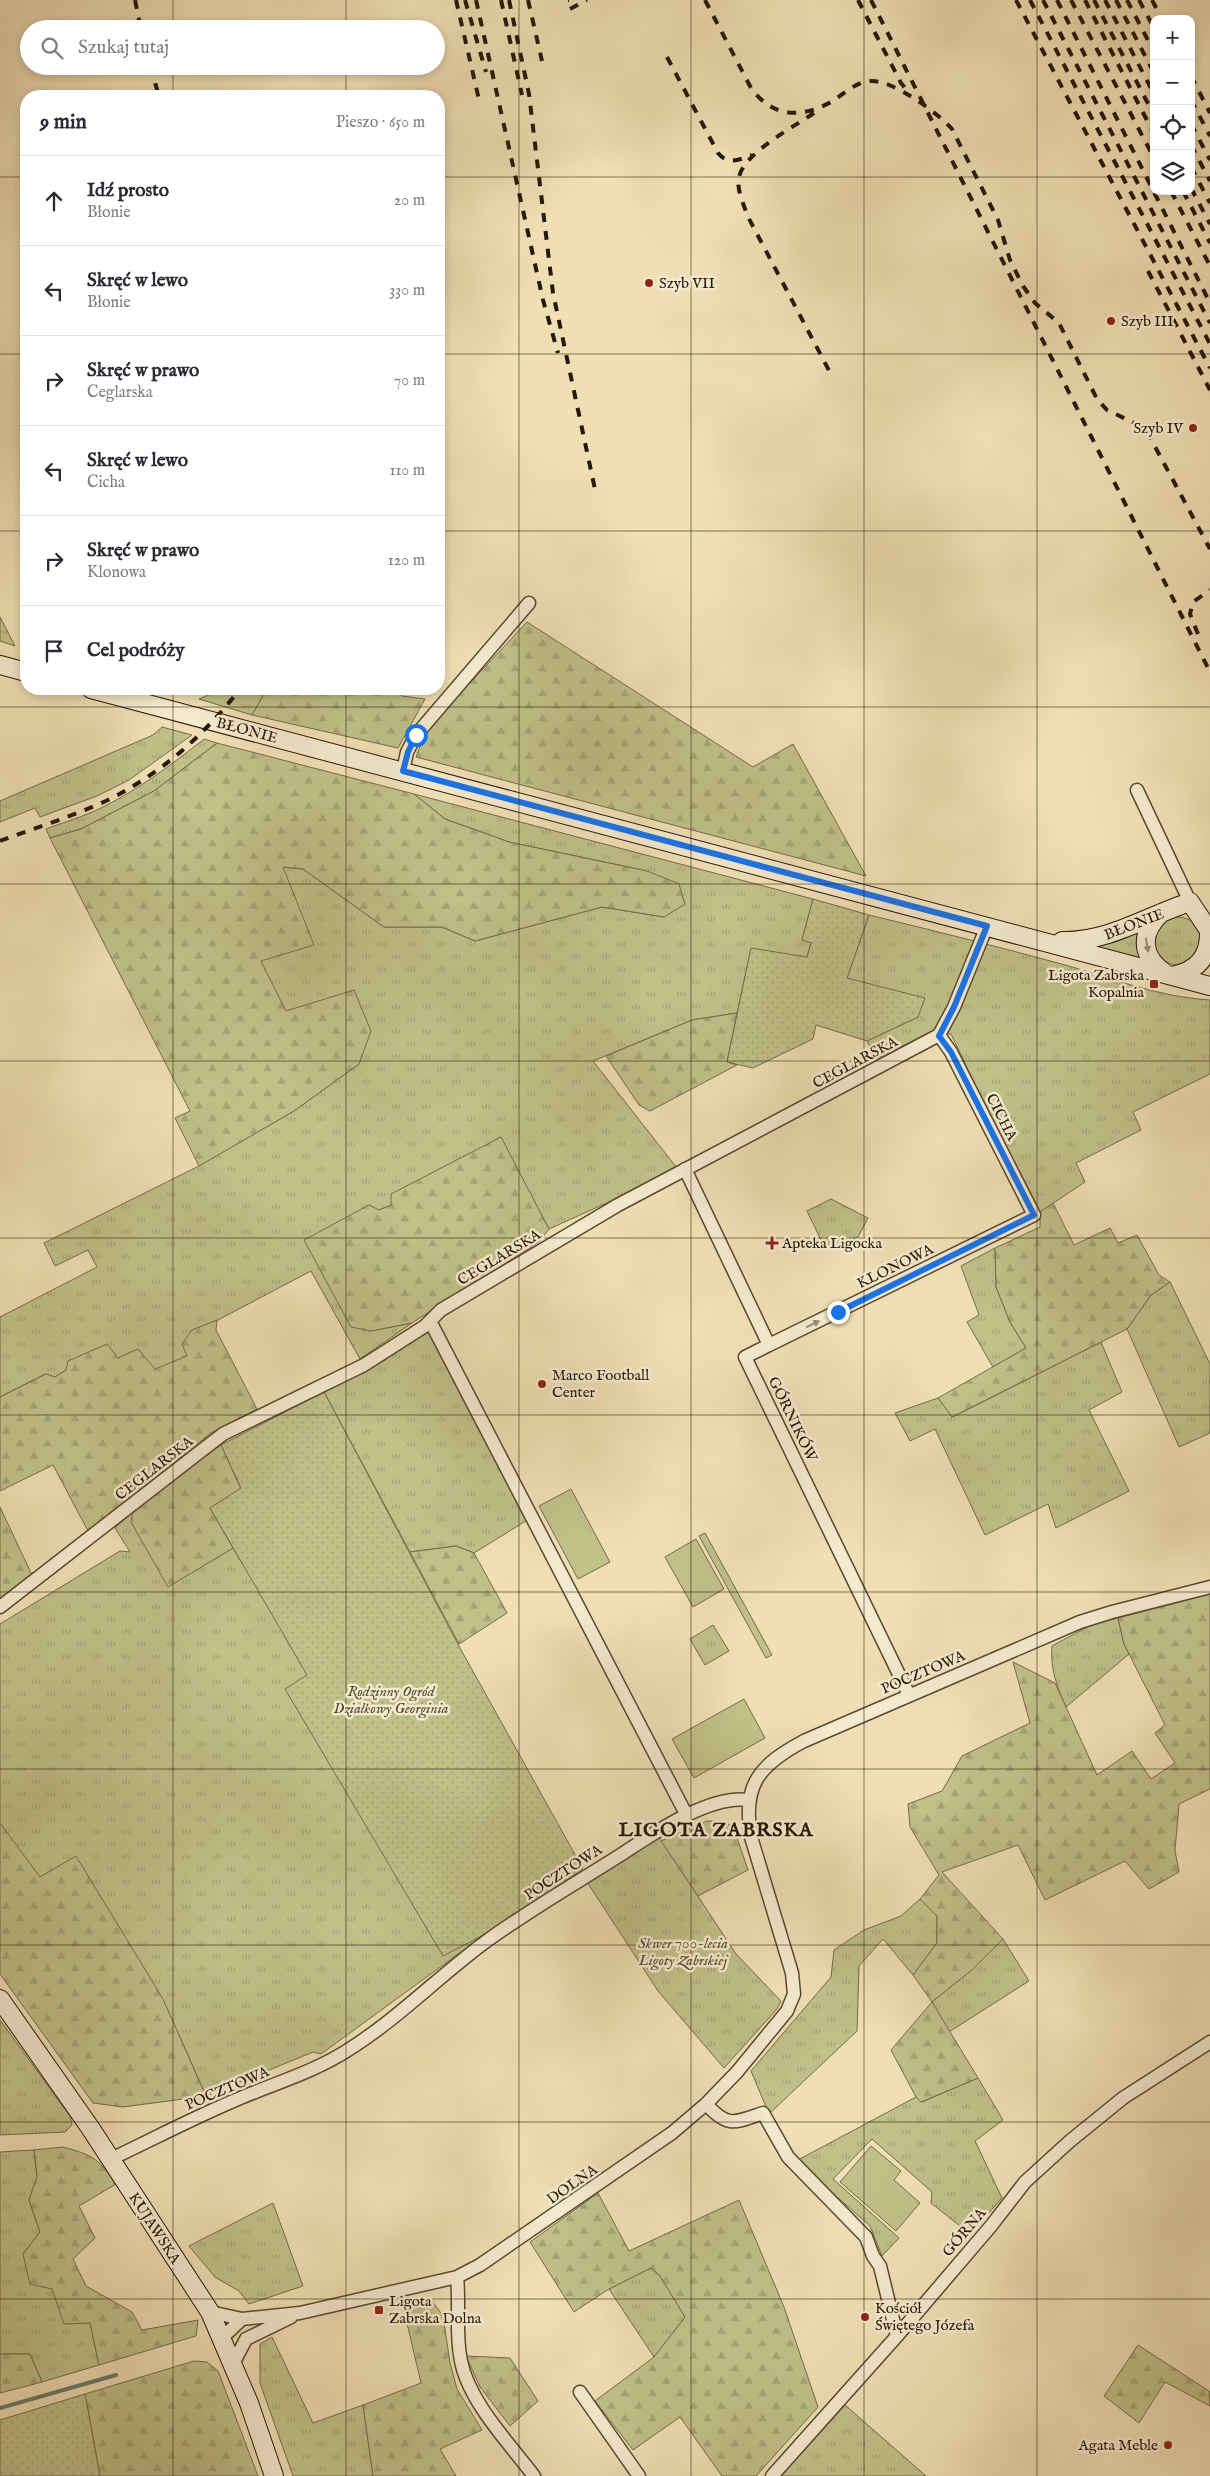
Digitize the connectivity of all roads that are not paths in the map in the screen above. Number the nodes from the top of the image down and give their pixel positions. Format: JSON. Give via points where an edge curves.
{"nodes":[{"id":1,"x":529,"y":603,"type":"dead end"},
{"id":2,"x":0,"y":665,"type":"edge"},
{"id":3,"x":20,"y":670,"type":"edge"},
{"id":4,"x":114,"y":695,"type":"edge"},
{"id":5,"x":403,"y":771,"type":"junction"},
{"id":6,"x":1137,"y":790,"type":"dead end"},
{"id":7,"x":1190,"y":902,"type":"junction"},
{"id":8,"x":1161,"y":913,"type":"junction"},
{"id":9,"x":987,"y":926,"type":"junction"},
{"id":10,"x":1210,"y":931,"type":"edge"},
{"id":11,"x":1047,"y":941,"type":"junction"},
{"id":12,"x":1169,"y":975,"type":"junction"},
{"id":13,"x":1210,"y":986,"type":"edge"},
{"id":14,"x":939,"y":1036,"type":"junction"},
{"id":15,"x":685,"y":1169,"type":"junction"},
{"id":16,"x":1034,"y":1215,"type":"joint"},
{"id":17,"x":430,"y":1321,"type":"junction"},
{"id":18,"x":769,"y":1345,"type":"junction"},
{"id":19,"x":1210,"y":1587,"type":"edge"},
{"id":20,"x":0,"y":1607,"type":"edge"},
{"id":21,"x":909,"y":1695,"type":"junction"},
{"id":22,"x":749,"y":1800,"type":"junction"},
{"id":23,"x":687,"y":1816,"type":"junction"},
{"id":24,"x":0,"y":1999,"type":"edge"},
{"id":25,"x":1210,"y":2042,"type":"edge"},
{"id":26,"x":706,"y":2104,"type":"junction"},
{"id":27,"x":111,"y":2159,"type":"junction"},
{"id":28,"x":457,"y":2277,"type":"junction"},
{"id":29,"x":210,"y":2312,"type":"junction"},
{"id":30,"x":300,"y":2313,"type":"junction"},
{"id":31,"x":242,"y":2319,"type":"junction"},
{"id":32,"x":897,"y":2336,"type":"junction"},
{"id":33,"x":222,"y":2338,"type":"junction"},
{"id":34,"x":246,"y":2339,"type":"junction"},
{"id":35,"x":234,"y":2364,"type":"junction"},
{"id":36,"x":580,"y":2392,"type":"dead end"},
{"id":37,"x":274,"y":2476,"type":"edge"},
{"id":38,"x":534,"y":2476,"type":"edge"},
{"id":39,"x":639,"y":2476,"type":"edge"},
{"id":40,"x":772,"y":2476,"type":"edge"}],
"edges":[{"from":1,"to":5,"type":"street","via":[[416,735]]},
{"from":2,"to":3,"type":"street"},
{"from":4,"to":5,"type":"street","name":"BŁONIE"},
{"from":5,"to":9,"type":"street","name":"BŁONIE"},
{"from":6,"to":7,"type":"street"},
{"from":7,"to":8,"type":"street","name":"BŁONIE"},
{"from":7,"to":10,"type":"street"},
{"from":8,"to":11,"type":"street","name":"BŁONIE","via":[[1102,937]]},
{"from":8,"to":12,"type":"street","one_way":true,"via":[[1148,929],[1146,947],[1153,962]]},
{"from":9,"to":11,"type":"street","name":"BŁONIE"},
{"from":9,"to":14,"type":"street"},
{"from":10,"to":12,"type":"street","via":[[1210,942],[1202,961],[1188,972]]},
{"from":11,"to":12,"type":"street","name":"BŁONIE"},
{"from":12,"to":13,"type":"street","name":"BŁONIE"},
{"from":14,"to":15,"type":"street","name":"CEGLARSKA"},
{"from":14,"to":16,"type":"street","name":"CICHA","via":[[951,1052]]},
{"from":15,"to":17,"type":"street","name":"CEGLARSKA","via":[[441,1310]]},
{"from":15,"to":18,"type":"street"},
{"from":18,"to":16,"type":"street","name":"KLONOWA","one_way":true},
{"from":17,"to":20,"type":"street","name":"CEGLARSKA","via":[[364,1365],[223,1434]]},
{"from":17,"to":23,"type":"street"},
{"from":18,"to":21,"type":"street","name":"GÓRNIKÓW","via":[[745,1357]]},
{"from":19,"to":21,"type":"street","name":"POCZTOWA","via":[[1080,1622]]},
{"from":21,"to":22,"type":"street","name":"POCZTOWA","via":[[804,1741],[776,1757],[760,1774]]},
{"from":22,"to":23,"type":"street","name":"POCZTOWA","via":[[713,1804]]},
{"from":22,"to":26,"type":"street","name":"DOLNA","via":[[747,1814],[751,1837],[794,1984],[794,1994],[787,2011],[747,2061]]},
{"from":23,"to":27,"type":"street","name":"POCZTOWA","via":[[488,1940],[380,2029],[347,2050],[292,2078],[211,2110]]},
{"from":24,"to":27,"type":"street","name":"KUJAWSKA"},
{"from":25,"to":32,"type":"street","name":"GÓRNA","via":[[1123,2098],[1025,2182]]},
{"from":26,"to":28,"type":"street","name":"DOLNA","via":[[672,2133],[502,2252]]},
{"from":26,"to":32,"type":"street","via":[[724,2121],[732,2122],[763,2113],[788,2158],[861,2231],[880,2266]]},
{"from":27,"to":29,"type":"street","name":"KUJAWSKA"},
{"from":28,"to":30,"type":"street","name":"DOLNA"},
{"from":28,"to":38,"type":"street","via":[[458,2340],[461,2362],[472,2393]]},
{"from":29,"to":31,"type":"street","name":"DOLNA"},
{"from":29,"to":33,"type":"street","name":"KUJAWSKA"},
{"from":30,"to":31,"type":"street","name":"DOLNA"},
{"from":30,"to":34,"type":"street","name":"DOLNA"},
{"from":31,"to":33,"type":"street"},
{"from":32,"to":40,"type":"street","name":"GÓRNA"},
{"from":33,"to":34,"type":"street","name":"DOLNA"},
{"from":33,"to":35,"type":"street","name":"KUJAWSKA"},
{"from":34,"to":35,"type":"street"},
{"from":35,"to":37,"type":"street","name":"KUJAWSKA"},
{"from":36,"to":39,"type":"street"}]}
